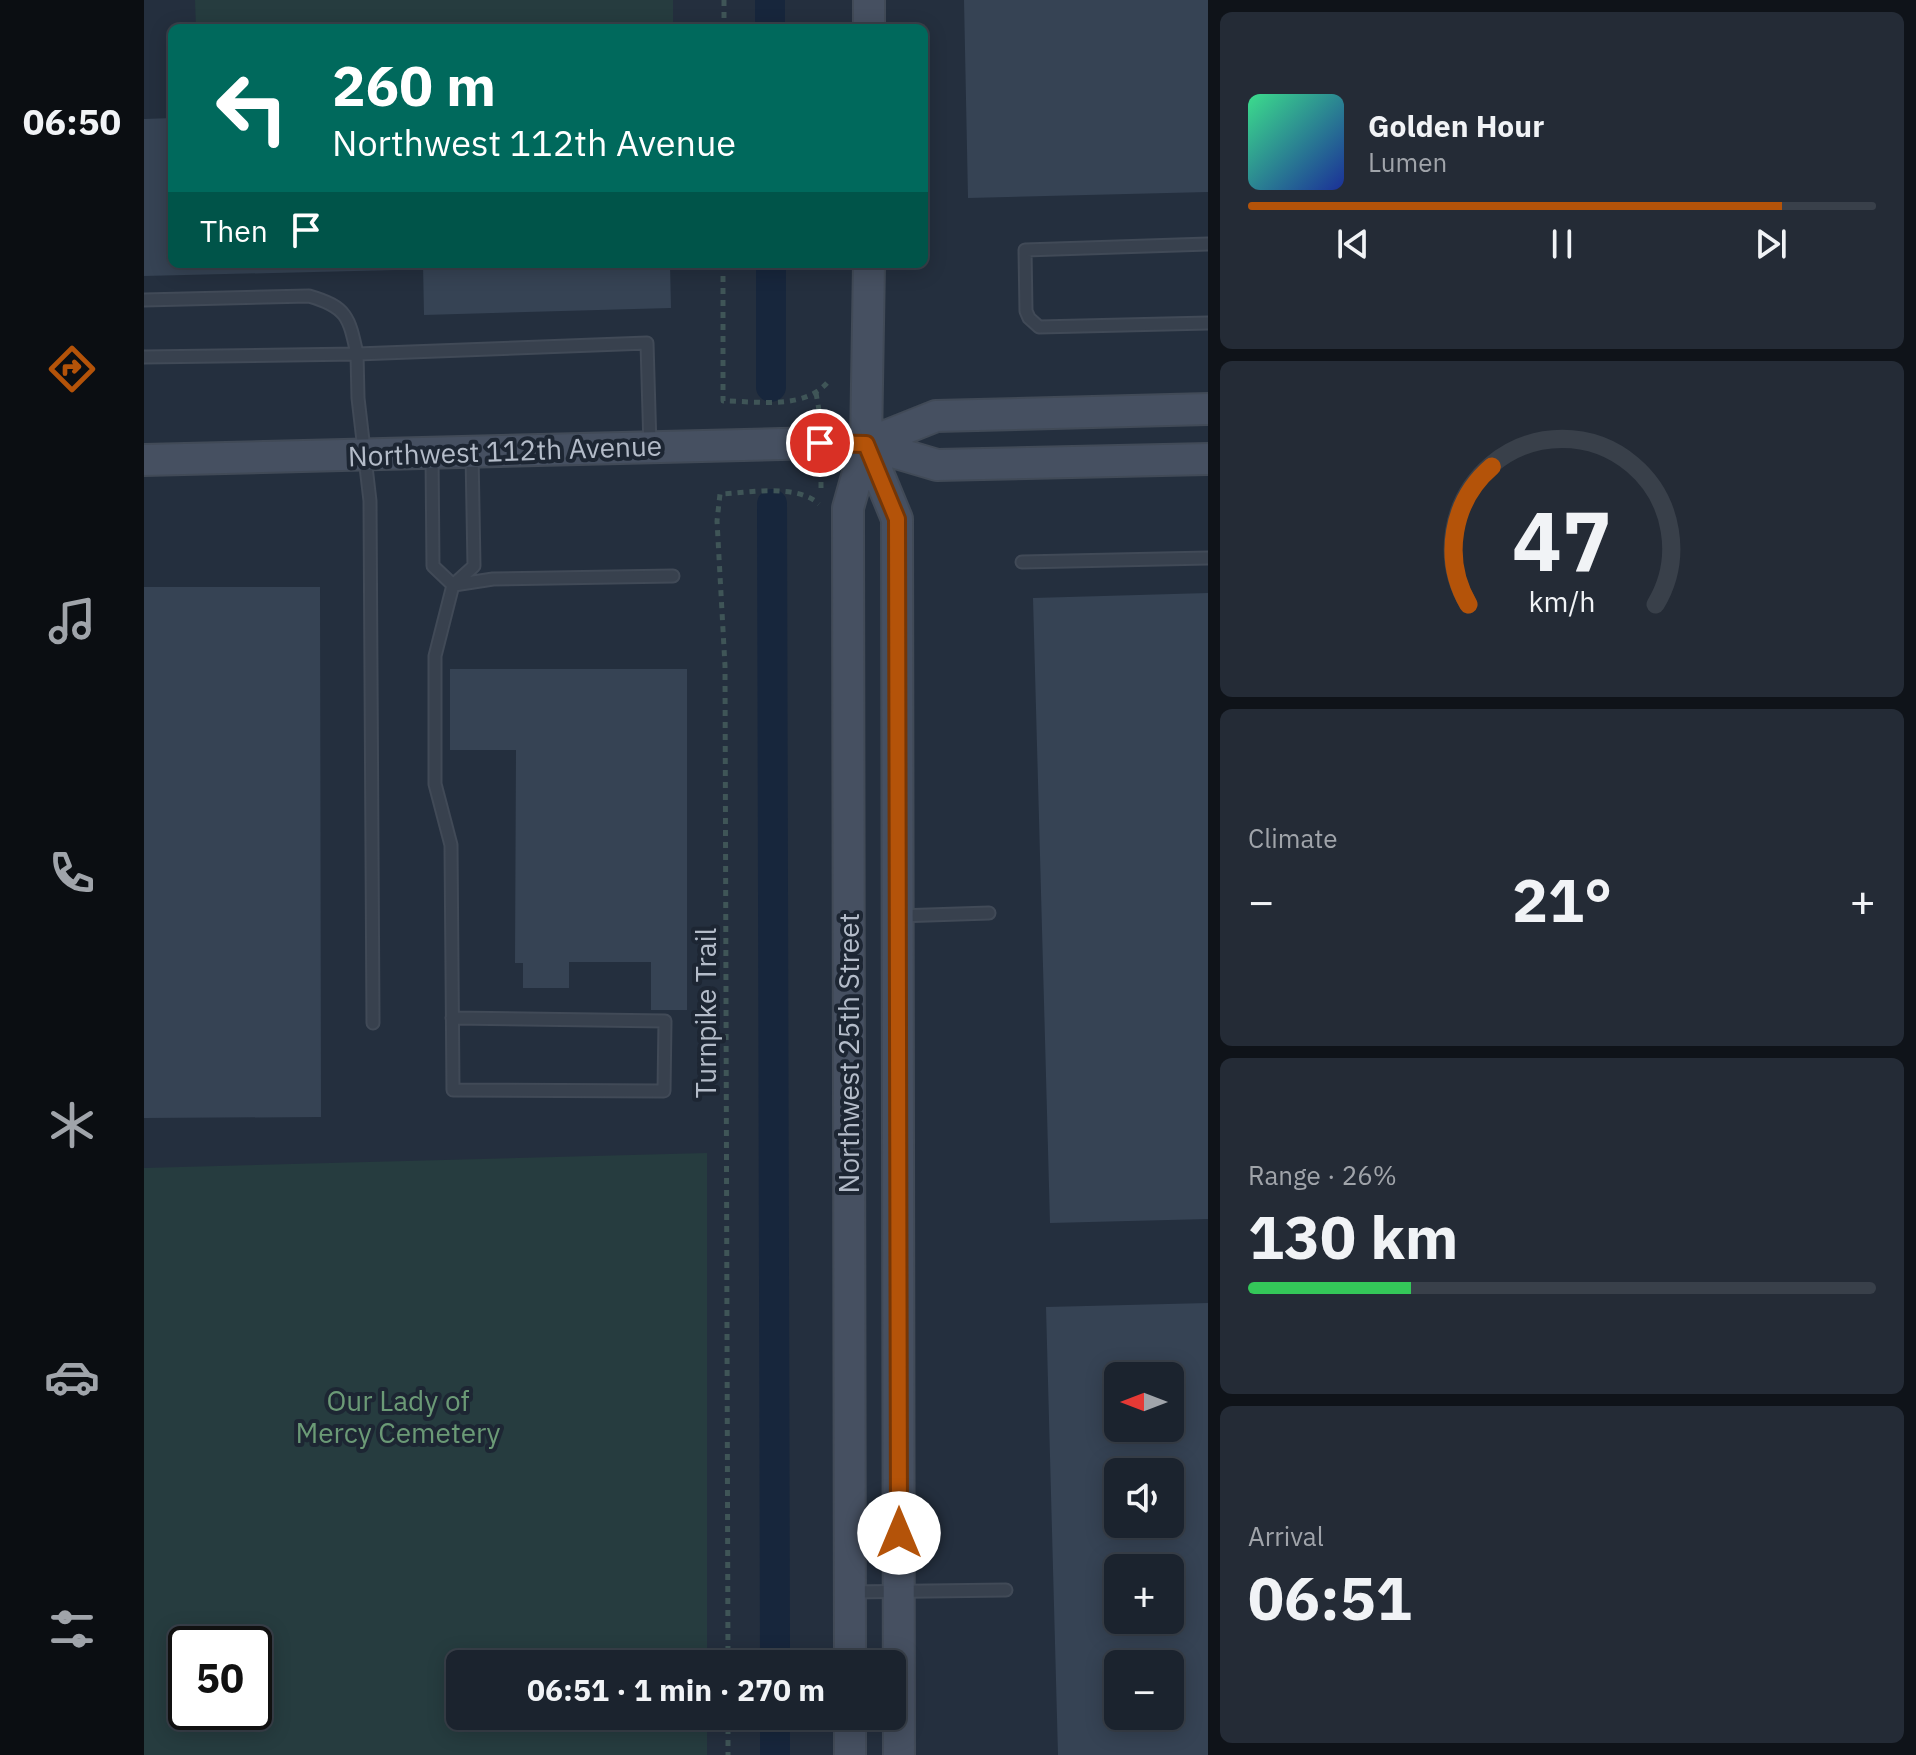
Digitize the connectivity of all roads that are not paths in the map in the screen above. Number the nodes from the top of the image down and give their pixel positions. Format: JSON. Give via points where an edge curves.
{"nodes":[{"id":1,"x":869,"y":0,"type":"edge"},
{"id":2,"x":869,"y":24,"type":"edge"},
{"id":3,"x":1208,"y":244,"type":"edge"},
{"id":4,"x":869,"y":268,"type":"edge"},
{"id":5,"x":144,"y":300,"type":"edge"},
{"id":6,"x":1208,"y":323,"type":"edge"},
{"id":7,"x":357,"y":354,"type":"junction"},
{"id":8,"x":144,"y":357,"type":"edge"},
{"id":9,"x":1208,"y":409,"type":"edge"},
{"id":10,"x":866,"y":444,"type":"junction"},
{"id":11,"x":650,"y":448,"type":"junction"},
{"id":12,"x":472,"y":452,"type":"junction"},
{"id":13,"x":432,"y":454,"type":"junction"},
{"id":14,"x":366,"y":455,"type":"junction"},
{"id":15,"x":1208,"y":459,"type":"edge"},
{"id":16,"x":144,"y":460,"type":"edge"},
{"id":17,"x":1208,"y":558,"type":"edge"},
{"id":18,"x":1022,"y":562,"type":"dead end"},
{"id":19,"x":673,"y":576,"type":"dead end"},
{"id":20,"x":453,"y":585,"type":"junction"},
{"id":21,"x":989,"y":913,"type":"dead end"},
{"id":22,"x":898,"y":916,"type":"junction"},
{"id":23,"x":452,"y":1018,"type":"junction"},
{"id":24,"x":373,"y":1023,"type":"dead end"},
{"id":25,"x":1006,"y":1590,"type":"dead end"},
{"id":26,"x":849,"y":1592,"type":"junction"},
{"id":27,"x":899,"y":1592,"type":"junction"},
{"id":28,"x":850,"y":1650,"type":"edge"},
{"id":29,"x":850,"y":1730,"type":"edge"},
{"id":30,"x":850,"y":1755,"type":"edge"},
{"id":31,"x":899,"y":1755,"type":"edge"}],
"edges":[{"from":1,"to":2,"type":"main road"},
{"from":3,"to":6,"type":"lane","via":[[1025,250],[1026,311],[1039,327]]},
{"from":4,"to":10,"type":"main road","name":"Northwest 25th Street"},
{"from":5,"to":7,"type":"lane","via":[[309,296],[346,313]]},
{"from":7,"to":8,"type":"lane"},
{"from":7,"to":11,"type":"lane","via":[[647,343]]},
{"from":7,"to":14,"type":"lane"},
{"from":9,"to":10,"type":"main road","name":"Northwest 112th Avenue","via":[[936,416]]},
{"from":10,"to":11,"type":"main road","name":"Northwest 112th Avenue"},
{"from":10,"to":15,"type":"main road","name":"Northwest 112th Avenue","via":[[937,465]]},
{"from":10,"to":22,"type":"main road","name":"Northwest 25th Street","via":[[897,519]]},
{"from":10,"to":26,"type":"main road","name":"Northwest 25th Street","via":[[848,508]]},
{"from":11,"to":12,"type":"main road","name":"Northwest 112th Avenue"},
{"from":12,"to":13,"type":"main road","name":"Northwest 112th Avenue"},
{"from":12,"to":20,"type":"lane","via":[[474,566]]},
{"from":13,"to":14,"type":"main road","name":"Northwest 112th Avenue"},
{"from":13,"to":20,"type":"lane","via":[[433,566]]},
{"from":14,"to":16,"type":"main road","name":"Northwest 112th Avenue"},
{"from":14,"to":24,"type":"lane"},
{"from":17,"to":18,"type":"lane"},
{"from":19,"to":20,"type":"lane","via":[[493,579]]},
{"from":20,"to":23,"type":"lane","via":[[435,656],[435,784],[451,845]]},
{"from":21,"to":22,"type":"lane"},
{"from":22,"to":27,"type":"main road","name":"Northwest 25th Street"},
{"from":23,"to":23,"type":"lane","via":[[453,1090],[664,1091],[665,1021]]},
{"from":25,"to":27,"type":"lane"},
{"from":26,"to":27,"type":"lane"},
{"from":26,"to":28,"type":"main road","name":"Northwest 25th Street"},
{"from":27,"to":31,"type":"main road","name":"Northwest 25th Street"},
{"from":29,"to":30,"type":"main road"}]}
